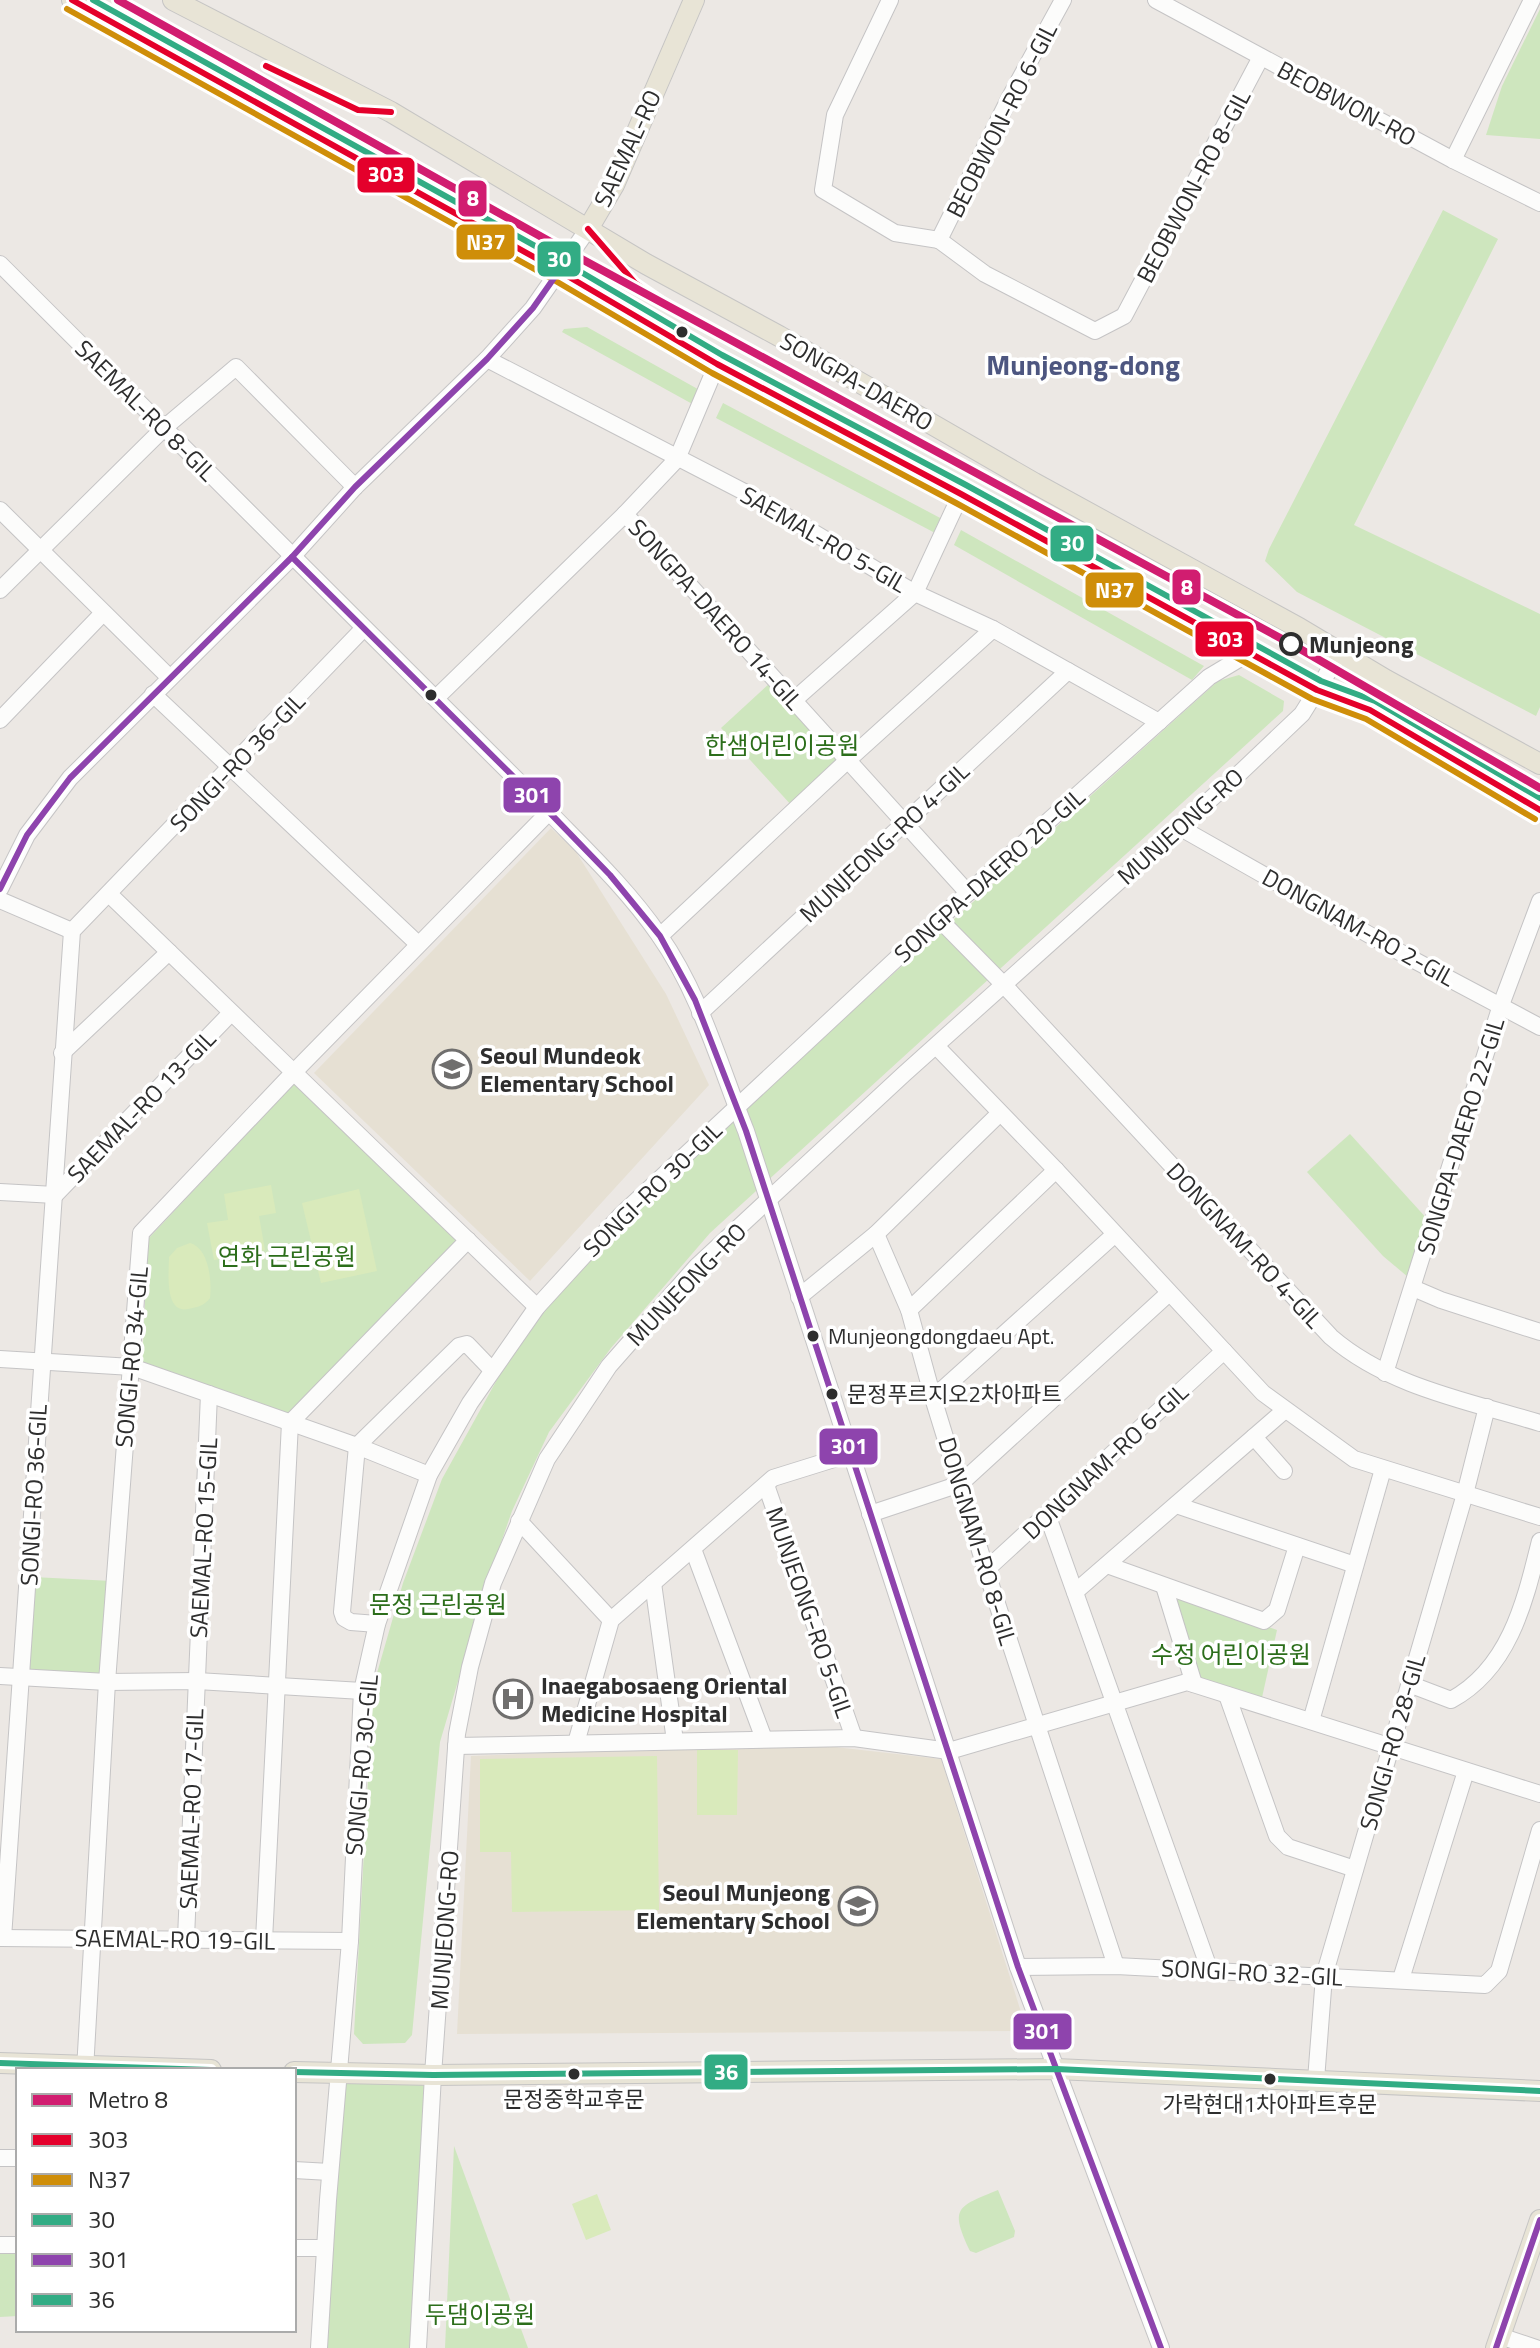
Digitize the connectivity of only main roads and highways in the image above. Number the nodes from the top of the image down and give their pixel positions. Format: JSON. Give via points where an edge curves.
{"nodes":[{"id":1,"x":72,"y":0,"type":"edge"},
{"id":2,"x":173,"y":0,"type":"edge"},
{"id":3,"x":694,"y":0,"type":"edge"},
{"id":4,"x":588,"y":229,"type":"junction"},
{"id":5,"x":1538,"y":758,"type":"edge"},
{"id":6,"x":1540,"y":810,"type":"edge"},
{"id":7,"x":0,"y":2063,"type":"edge"},
{"id":8,"x":85,"y":2068,"type":"edge"},
{"id":9,"x":296,"y":2072,"type":"edge"},
{"id":10,"x":1540,"y":2091,"type":"edge"},
{"id":11,"x":1540,"y":2220,"type":"edge"},
{"id":12,"x":1498,"y":2342,"type":"edge"}],
"edges":[{"from":1,"to":6,"type":"main road","name":"SONGPA-DAERO","via":[[717,364],[1317,690],[1370,710]]},
{"from":2,"to":4,"type":"main road","name":"SONGPA-DAERO","via":[[391,112]]},
{"from":3,"to":4,"type":"main road","name":"SAEMAL-RO","via":[[614,185]]},
{"from":4,"to":5,"type":"main road","name":"SONGPA-DAERO","via":[[1034,483]]},
{"from":7,"to":8,"type":"main road"},
{"from":9,"to":10,"type":"main road","via":[[1056,2069]]},
{"from":11,"to":12,"type":"main road"}]}
